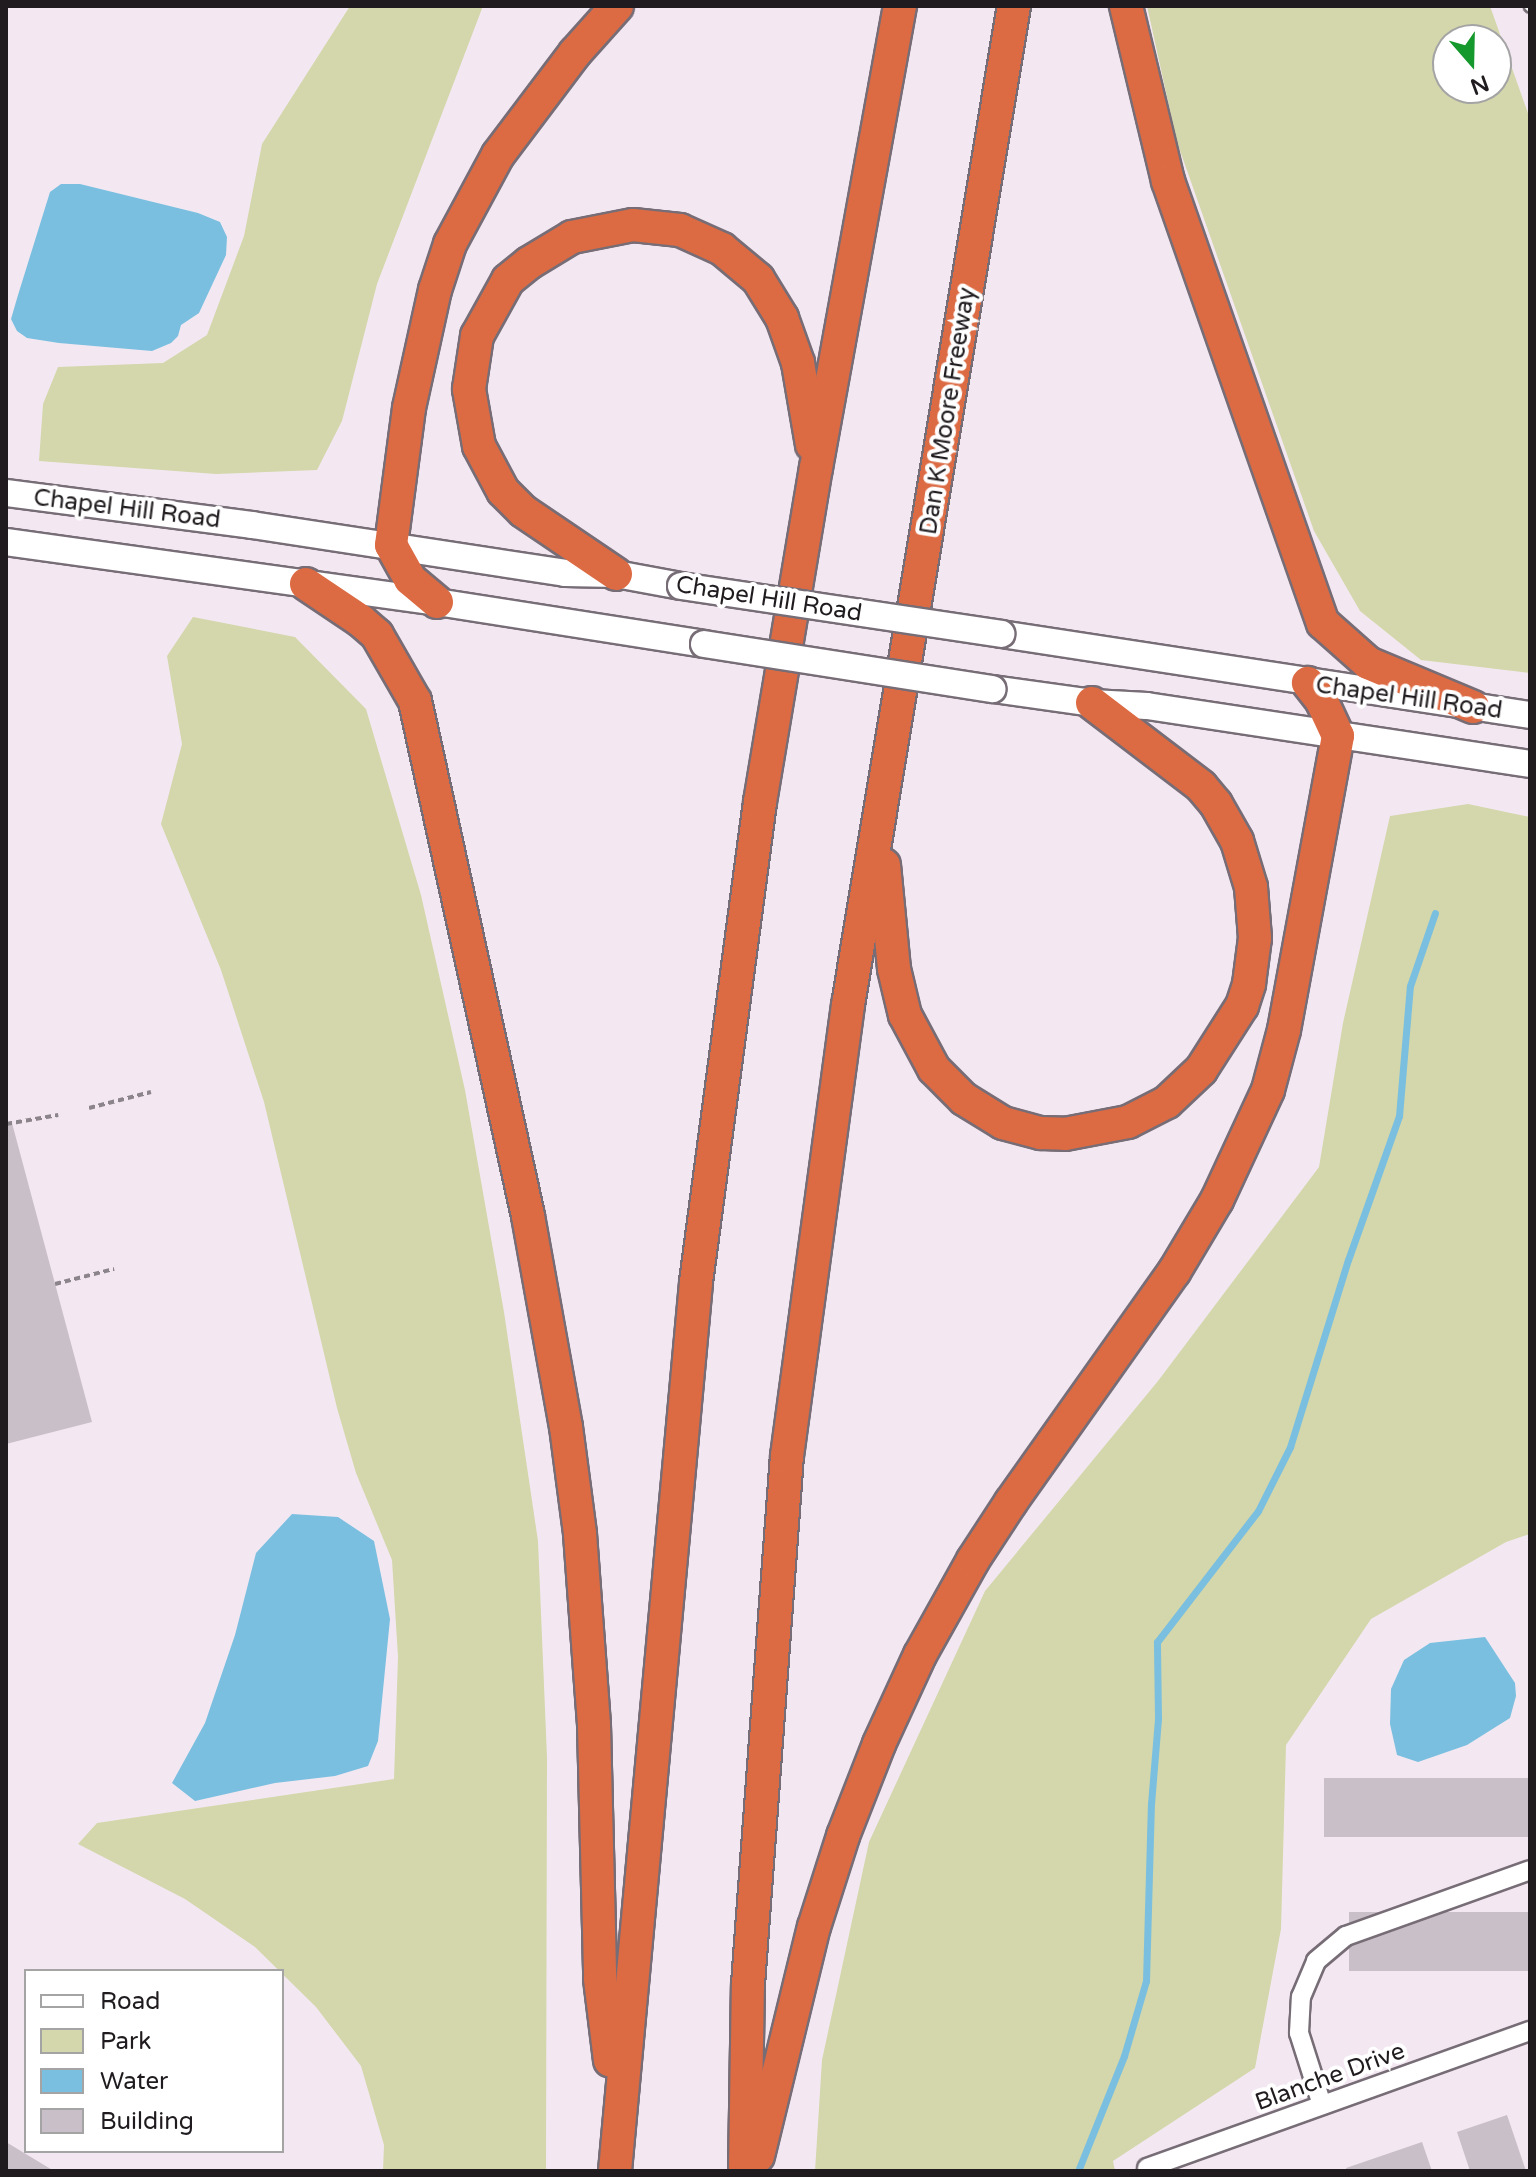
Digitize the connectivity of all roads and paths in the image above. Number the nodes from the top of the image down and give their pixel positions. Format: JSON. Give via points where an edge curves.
{"nodes":[{"id":1,"x":617,"y":6,"type":"edge"},
{"id":2,"x":900,"y":6,"type":"edge"},
{"id":3,"x":1014,"y":6,"type":"edge"},
{"id":4,"x":1126,"y":6,"type":"edge"},
{"id":5,"x":816,"y":468,"type":"junction"},
{"id":6,"x":6,"y":493,"type":"edge"},
{"id":7,"x":6,"y":542,"type":"edge"},
{"id":8,"x":391,"y":545,"type":"junction"},
{"id":9,"x":616,"y":574,"type":"junction"},
{"id":10,"x":306,"y":584,"type":"junction"},
{"id":11,"x":437,"y":602,"type":"junction"},
{"id":12,"x":1308,"y":683,"type":"junction"},
{"id":13,"x":1092,"y":703,"type":"junction"},
{"id":14,"x":1473,"y":707,"type":"junction"},
{"id":15,"x":1530,"y":715,"type":"edge"},
{"id":16,"x":1338,"y":736,"type":"junction"},
{"id":17,"x":1530,"y":764,"type":"edge"},
{"id":18,"x":881,"y":816,"type":"junction"},
{"id":19,"x":151,"y":1092,"type":"dead end"},
{"id":20,"x":89,"y":1108,"type":"dead end"},
{"id":21,"x":58,"y":1115,"type":"dead end"},
{"id":22,"x":6,"y":1124,"type":"edge"},
{"id":23,"x":114,"y":1269,"type":"dead end"},
{"id":24,"x":55,"y":1284,"type":"dead end"},
{"id":25,"x":1530,"y":1870,"type":"edge"},
{"id":26,"x":1530,"y":2031,"type":"edge"},
{"id":27,"x":1322,"y":2105,"type":"junction"},
{"id":28,"x":618,"y":2115,"type":"junction"},
{"id":29,"x":1147,"y":2170,"type":"edge"},
{"id":30,"x":615,"y":2171,"type":"edge"},
{"id":31,"x":745,"y":2171,"type":"edge"},
{"id":32,"x":754,"y":2171,"type":"edge"}],
"edges":[{"from":1,"to":8,"type":"highway","via":[[515,130],[450,244],[420,351]]},
{"from":2,"to":5,"type":"highway"},
{"from":3,"to":18,"type":"highway","name":"Dan K Moore Freeway"},
{"from":4,"to":14,"type":"highway","via":[[1168,181],[1323,623],[1368,663]]},
{"from":5,"to":9,"type":"highway","via":[[793,342],[758,279],[722,249],[680,230],[633,225],[572,237],[508,280],[490,307],[471,361],[472,417],[479,446],[503,491],[547,531]]},
{"from":5,"to":28,"type":"highway","via":[[760,802],[696,1282]]},
{"from":6,"to":8,"type":"main road","name":"Chapel Hill Road"},
{"from":7,"to":10,"type":"main road","name":"Chapel Hill Road"},
{"from":8,"to":9,"type":"main road","name":"Chapel Hill Road","via":[[565,573]]},
{"from":8,"to":11,"type":"highway","via":[[410,579]]},
{"from":9,"to":12,"type":"main road","name":"Chapel Hill Road","bridge":true},
{"from":10,"to":11,"type":"main road","name":"Chapel Hill Road"},
{"from":10,"to":28,"type":"highway","via":[[377,635],[415,701],[528,1216],[552,1336],[580,1534],[594,1725],[600,1979]]},
{"from":11,"to":13,"type":"main road","name":"Chapel Hill Road","bridge":true},
{"from":12,"to":14,"type":"main road","name":"Chapel Hill Road"},
{"from":12,"to":16,"type":"highway"},
{"from":13,"to":16,"type":"main road","name":"Chapel Hill Road","via":[[1147,706]]},
{"from":13,"to":18,"type":"highway","via":[[1201,786],[1237,841],[1251,887],[1255,938],[1242,1006],[1201,1070],[1149,1113],[1106,1129],[1041,1133],[982,1112],[934,1069],[913,1034],[899,994]]},
{"from":14,"to":15,"type":"main road","name":"Chapel Hill Road"},
{"from":16,"to":17,"type":"main road","name":"Chapel Hill Road"},
{"from":16,"to":32,"type":"highway","via":[[1284,1030],[1262,1104],[1217,1200],[1174,1272],[1011,1502],[920,1655],[843,1836],[814,1927]]},
{"from":18,"to":31,"type":"highway","via":[[848,1005],[787,1456],[748,1984]]},
{"from":19,"to":20,"type":"path"},
{"from":21,"to":22,"type":"path"},
{"from":23,"to":24,"type":"path"},
{"from":25,"to":27,"type":"street","via":[[1346,1936],[1316,1961],[1301,1997],[1299,2033]]},
{"from":26,"to":27,"type":"street","name":"Blanche Drive"},
{"from":27,"to":29,"type":"street","name":"Blanche Drive"},
{"from":28,"to":30,"type":"highway"}]}
